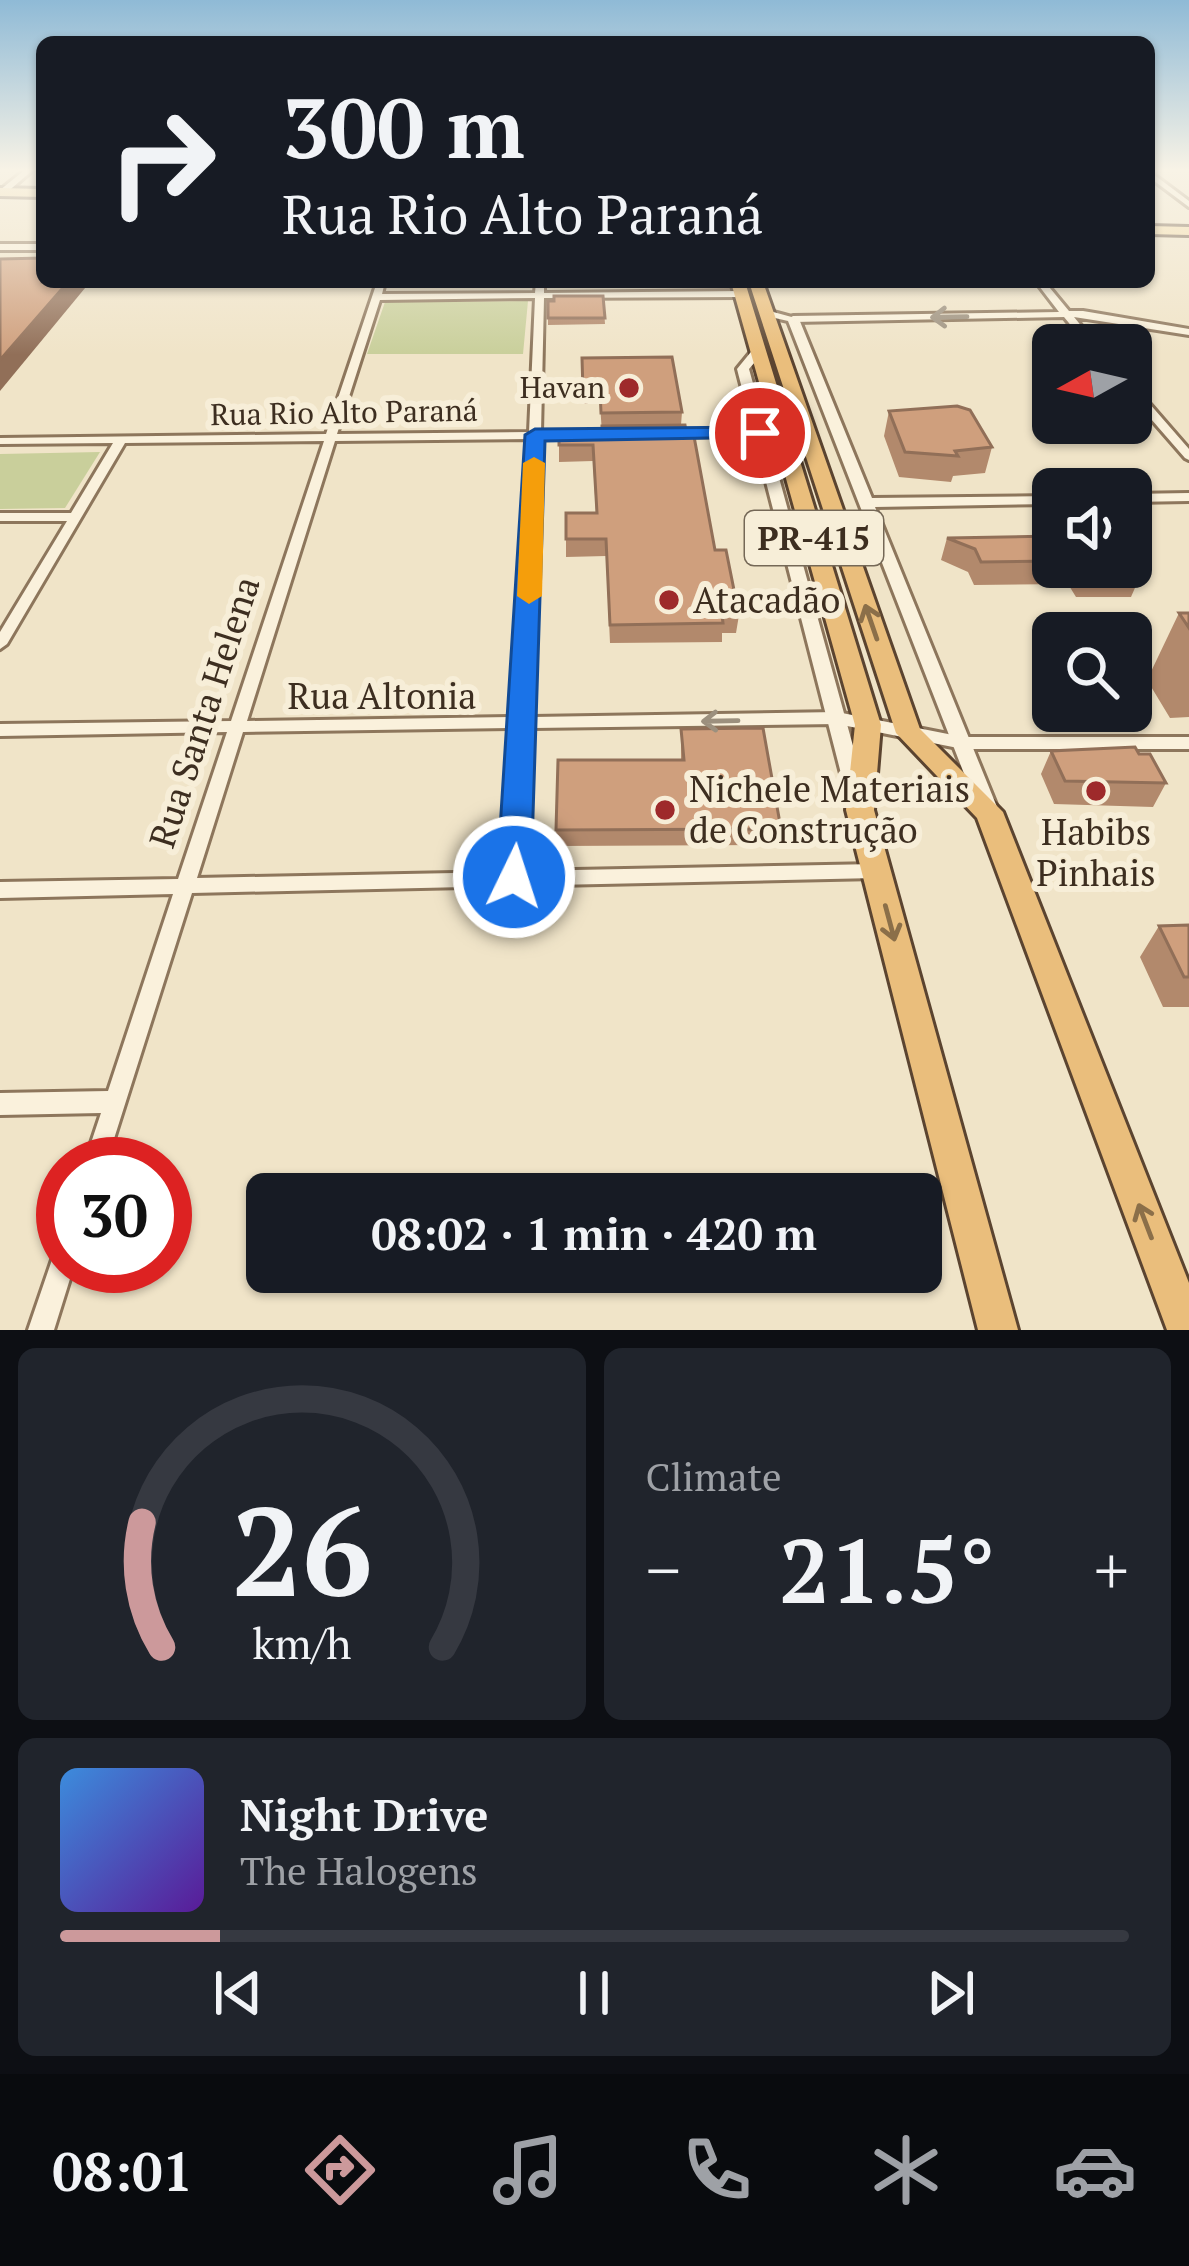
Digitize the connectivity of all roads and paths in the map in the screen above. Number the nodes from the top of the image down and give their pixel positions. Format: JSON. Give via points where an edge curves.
{"nodes":[{"id":1,"x":0,"y":247,"type":"edge"},
{"id":2,"x":36,"y":247,"type":"edge"},
{"id":3,"x":608,"y":288,"type":"edge"},
{"id":4,"x":745,"y":288,"type":"edge"},
{"id":5,"x":747,"y":288,"type":"edge"},
{"id":6,"x":1045,"y":288,"type":"edge"},
{"id":7,"x":540,"y":289,"type":"edge"},
{"id":8,"x":378,"y":290,"type":"edge"},
{"id":9,"x":766,"y":313,"type":"junction"},
{"id":10,"x":1066,"y":315,"type":"junction"},
{"id":11,"x":793,"y":320,"type":"junction"},
{"id":12,"x":1074,"y":324,"type":"edge"},
{"id":13,"x":1189,"y":332,"type":"edge"},
{"id":14,"x":758,"y":350,"type":"junction"},
{"id":15,"x":1152,"y":413,"type":"edge"},
{"id":16,"x":760,"y":433,"type":"junction"},
{"id":17,"x":670,"y":434,"type":"edge"},
{"id":18,"x":535,"y":435,"type":"junction"},
{"id":19,"x":604,"y":435,"type":"edge"},
{"id":20,"x":330,"y":437,"type":"junction"},
{"id":21,"x":121,"y":440,"type":"junction"},
{"id":22,"x":0,"y":441,"type":"edge"},
{"id":23,"x":1189,"y":456,"type":"edge"},
{"id":24,"x":1189,"y":496,"type":"edge"},
{"id":25,"x":1152,"y":497,"type":"edge"},
{"id":26,"x":1032,"y":500,"type":"edge"},
{"id":27,"x":867,"y":503,"type":"junction"},
{"id":28,"x":0,"y":517,"type":"edge"},
{"id":29,"x":76,"y":517,"type":"junction"},
{"id":30,"x":0,"y":609,"type":"edge"},
{"id":31,"x":22,"y":609,"type":"junction"},
{"id":32,"x":0,"y":644,"type":"edge"},
{"id":33,"x":837,"y":718,"type":"junction"},
{"id":34,"x":525,"y":725,"type":"junction"},
{"id":35,"x":868,"y":725,"type":"junction"},
{"id":36,"x":236,"y":728,"type":"junction"},
{"id":37,"x":0,"y":730,"type":"edge"},
{"id":38,"x":909,"y":733,"type":"junction"},
{"id":39,"x":963,"y":743,"type":"junction"},
{"id":40,"x":1189,"y":743,"type":"edge"},
{"id":41,"x":860,"y":810,"type":"junction"},
{"id":42,"x":989,"y":812,"type":"junction"},
{"id":43,"x":876,"y":871,"type":"junction"},
{"id":44,"x":514,"y":877,"type":"junction"},
{"id":45,"x":184,"y":888,"type":"junction"},
{"id":46,"x":0,"y":890,"type":"edge"},
{"id":47,"x":115,"y":1102,"type":"junction"},
{"id":48,"x":0,"y":1104,"type":"edge"},
{"id":49,"x":104,"y":1137,"type":"edge"},
{"id":50,"x":53,"y":1293,"type":"edge"},
{"id":51,"x":41,"y":1330,"type":"edge"},
{"id":52,"x":998,"y":1330,"type":"edge"},
{"id":53,"x":1187,"y":1330,"type":"edge"}],
"edges":[{"from":1,"to":2,"type":"street"},
{"from":3,"to":7,"type":"street"},
{"from":4,"to":14,"type":"highway","number":"PR-415"},
{"from":5,"to":9,"type":"highway","number":"PR-415"},
{"from":6,"to":10,"type":"street"},
{"from":7,"to":8,"type":"street"},
{"from":7,"to":18,"type":"street"},
{"from":8,"to":20,"type":"street","name":"Rua Santa Helena"},
{"from":9,"to":11,"type":"street"},
{"from":38,"to":9,"type":"highway","number":"PR-415","one_way":true},
{"from":10,"to":11,"type":"street","one_way":true},
{"from":10,"to":12,"type":"street"},
{"from":10,"to":13,"type":"street"},
{"from":11,"to":27,"type":"street"},
{"from":14,"to":16,"type":"street","via":[[743,369]]},
{"from":14,"to":35,"type":"highway","number":"PR-415"},
{"from":15,"to":23,"type":"street"},
{"from":16,"to":17,"type":"street"},
{"from":16,"to":33,"type":"street"},
{"from":18,"to":19,"type":"street","name":"Rua Rio Alto Paraná"},
{"from":18,"to":20,"type":"street","name":"Rua Rio Alto Paraná"},
{"from":18,"to":34,"type":"street"},
{"from":20,"to":21,"type":"street","name":"Rua Rio Alto Paraná"},
{"from":20,"to":36,"type":"street","name":"Rua Santa Helena"},
{"from":21,"to":22,"type":"street","name":"Rua Rio Alto Paraná"},
{"from":21,"to":29,"type":"street"},
{"from":24,"to":25,"type":"street"},
{"from":26,"to":27,"type":"street"},
{"from":27,"to":39,"type":"street"},
{"from":28,"to":29,"type":"street"},
{"from":29,"to":31,"type":"street"},
{"from":30,"to":31,"type":"street"},
{"from":31,"to":32,"type":"street"},
{"from":33,"to":34,"type":"street","name":"Rua Altonia","one_way":true},
{"from":33,"to":35,"type":"street","name":"Rua Altonia"},
{"from":33,"to":41,"type":"street"},
{"from":34,"to":36,"type":"street","name":"Rua Altonia"},
{"from":34,"to":44,"type":"street"},
{"from":35,"to":38,"type":"street","name":"Rua Altonia"},
{"from":35,"to":41,"type":"highway","number":"PR-415"},
{"from":36,"to":37,"type":"street","name":"Rua Altonia"},
{"from":36,"to":45,"type":"street","name":"Rua Santa Helena"},
{"from":38,"to":39,"type":"street","name":"Rua Altonia"},
{"from":38,"to":42,"type":"highway","number":"PR-415"},
{"from":39,"to":40,"type":"street","name":"Rua Altonia"},
{"from":39,"to":42,"type":"street"},
{"from":41,"to":43,"type":"highway"},
{"from":53,"to":42,"type":"highway","one_way":true},
{"from":43,"to":44,"type":"street"},
{"from":43,"to":52,"type":"highway","one_way":true},
{"from":44,"to":45,"type":"street"},
{"from":45,"to":46,"type":"street"},
{"from":45,"to":47,"type":"street","name":"Rua Santa Helena"},
{"from":47,"to":48,"type":"street"},
{"from":47,"to":49,"type":"street","name":"Rua Santa Helena"},
{"from":50,"to":51,"type":"street"}]}
